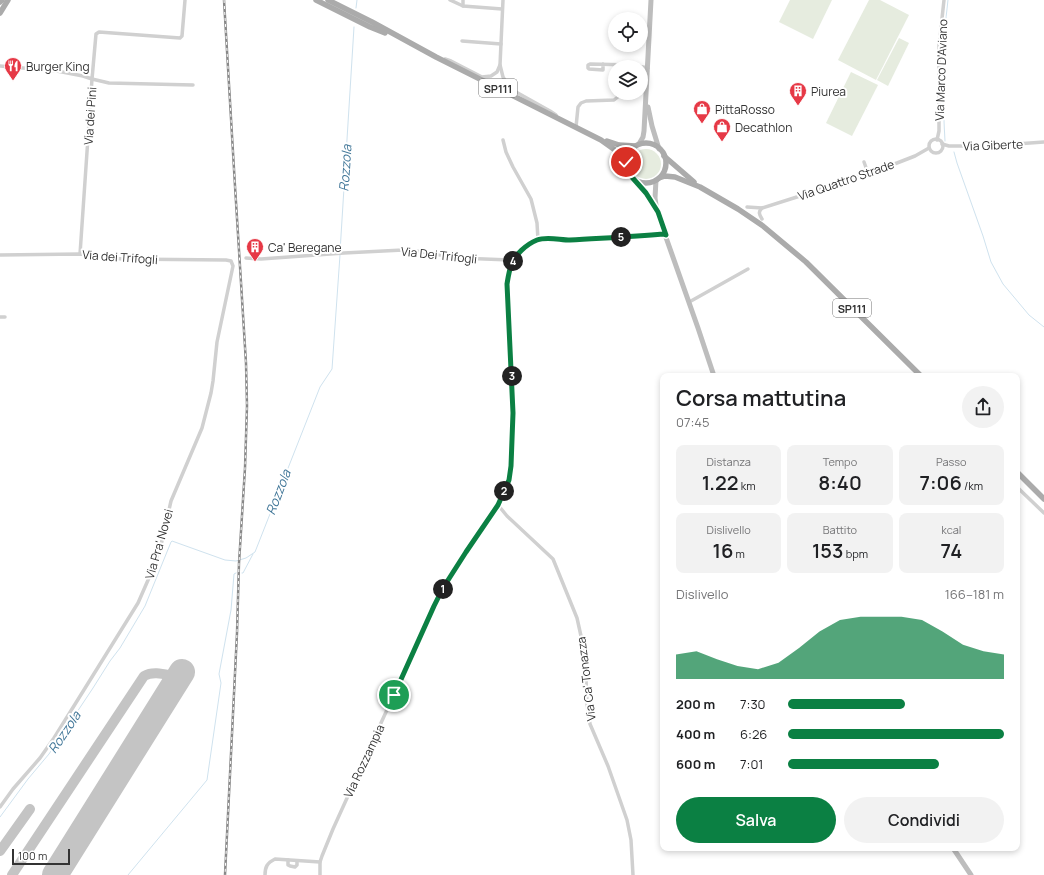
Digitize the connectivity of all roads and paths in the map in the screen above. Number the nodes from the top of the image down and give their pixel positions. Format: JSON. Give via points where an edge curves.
{"nodes":[{"id":1,"x":8,"y":0,"type":"edge"},
{"id":2,"x":185,"y":0,"type":"edge"},
{"id":3,"x":316,"y":0,"type":"edge"},
{"id":4,"x":328,"y":0,"type":"edge"},
{"id":5,"x":450,"y":0,"type":"edge"},
{"id":6,"x":463,"y":0,"type":"edge"},
{"id":7,"x":503,"y":0,"type":"edge"},
{"id":8,"x":651,"y":0,"type":"edge"},
{"id":9,"x":944,"y":0,"type":"edge"},
{"id":10,"x":463,"y":6,"type":"junction"},
{"id":11,"x":502,"y":9,"type":"junction"},
{"id":12,"x":0,"y":13,"type":"edge"},
{"id":13,"x":402,"y":39,"type":"junction"},
{"id":14,"x":462,"y":42,"type":"dead end"},
{"id":15,"x":501,"y":44,"type":"junction"},
{"id":16,"x":436,"y":57,"type":"junction"},
{"id":17,"x":603,"y":64,"type":"dead end"},
{"id":18,"x":608,"y":64,"type":"edge"},
{"id":19,"x":2,"y":65,"type":"edge"},
{"id":20,"x":500,"y":65,"type":"junction"},
{"id":21,"x":648,"y":68,"type":"edge"},
{"id":22,"x":92,"y":79,"type":"junction"},
{"id":23,"x":193,"y":85,"type":"dead end"},
{"id":24,"x":608,"y":100,"type":"edge"},
{"id":25,"x":646,"y":102,"type":"joint"},
{"id":26,"x":561,"y":120,"type":"junction"},
{"id":27,"x":576,"y":127,"type":"junction"},
{"id":28,"x":503,"y":140,"type":"dead end"},
{"id":29,"x":601,"y":140,"type":"junction"},
{"id":30,"x":937,"y":140,"type":"junction"},
{"id":31,"x":1044,"y":142,"type":"edge"},
{"id":32,"x":942,"y":144,"type":"junction"},
{"id":33,"x":637,"y":145,"type":"junction"},
{"id":34,"x":929,"y":148,"type":"junction"},
{"id":35,"x":659,"y":149,"type":"junction"},
{"id":36,"x":664,"y":156,"type":"junction"},
{"id":37,"x":864,"y":162,"type":"dead end"},
{"id":38,"x":626,"y":166,"type":"junction"},
{"id":39,"x":868,"y":173,"type":"junction"},
{"id":40,"x":633,"y":179,"type":"junction"},
{"id":41,"x":658,"y":179,"type":"junction"},
{"id":42,"x":700,"y":187,"type":"junction"},
{"id":43,"x":746,"y":208,"type":"dead end"},
{"id":44,"x":762,"y":208,"type":"junction"},
{"id":45,"x":658,"y":212,"type":"junction"},
{"id":46,"x":762,"y":219,"type":"dead end"},
{"id":47,"x":666,"y":235,"type":"junction"},
{"id":48,"x":538,"y":240,"type":"junction"},
{"id":49,"x":80,"y":254,"type":"junction"},
{"id":50,"x":0,"y":255,"type":"edge"},
{"id":51,"x":246,"y":258,"type":"dead end"},
{"id":52,"x":513,"y":260,"type":"junction"},
{"id":53,"x":232,"y":269,"type":"joint"},
{"id":54,"x":748,"y":269,"type":"dead end"},
{"id":55,"x":689,"y":302,"type":"junction"},
{"id":56,"x":713,"y":373,"type":"edge"},
{"id":57,"x":918,"y":373,"type":"edge"},
{"id":58,"x":1020,"y":475,"type":"edge"},
{"id":59,"x":1020,"y":490,"type":"edge"},
{"id":60,"x":1044,"y":499,"type":"edge"},
{"id":61,"x":498,"y":505,"type":"junction"},
{"id":62,"x":1044,"y":513,"type":"edge"},
{"id":63,"x":0,"y":808,"type":"edge"},
{"id":64,"x":955,"y":851,"type":"edge"},
{"id":65,"x":320,"y":862,"type":"junction"},
{"id":66,"x":265,"y":875,"type":"edge"},
{"id":67,"x":320,"y":875,"type":"edge"},
{"id":68,"x":633,"y":875,"type":"edge"},
{"id":69,"x":971,"y":875,"type":"edge"}],
"edges":[{"from":1,"to":12,"type":"main road"},
{"from":2,"to":22,"type":"street","via":[[180,38],[99,32],[96,34]]},
{"from":3,"to":13,"type":"main road","number":"SP111","via":[[370,27]]},
{"from":4,"to":13,"type":"main road","number":"SP111"},
{"from":5,"to":10,"type":"street"},
{"from":6,"to":10,"type":"street"},
{"from":7,"to":11,"type":"street"},
{"from":8,"to":21,"type":"main road"},
{"from":9,"to":30,"type":"street","name":"Via Marco D'Aviano","via":[[939,46],[940,131]]},
{"from":10,"to":11,"type":"street"},
{"from":11,"to":15,"type":"street"},
{"from":13,"to":16,"type":"main road","number":"SP111"},
{"from":14,"to":15,"type":"street"},
{"from":15,"to":20,"type":"street"},
{"from":16,"to":20,"type":"street","via":[[451,61],[482,77],[497,72]]},
{"from":16,"to":26,"type":"main road","number":"SP111"},
{"from":17,"to":18,"type":"street"},
{"from":19,"to":22,"type":"street","via":[[57,71]]},
{"from":20,"to":26,"type":"street","via":[[509,87]]},
{"from":22,"to":23,"type":"street","name":"Via dei Pini","via":[[109,84]]},
{"from":22,"to":49,"type":"street","name":"Via dei Pini"},
{"from":24,"to":27,"type":"street","via":[[586,100],[581,103],[578,107]]},
{"from":25,"to":33,"type":"main road","via":[[644,134]]},
{"from":25,"to":35,"type":"main road"},
{"from":26,"to":27,"type":"main road","number":"SP111"},
{"from":27,"to":29,"type":"main road","number":"SP111"},
{"from":28,"to":48,"type":"street","via":[[513,167],[531,199]]},
{"from":29,"to":33,"type":"main road","number":"SP111","via":[[619,145]]},
{"from":29,"to":38,"type":"main road","number":"SP111","via":[[615,150]]},
{"from":30,"to":32,"type":"street"},
{"from":30,"to":34,"type":"street","via":[[931,141]]},
{"from":31,"to":32,"type":"street","name":"Via Giberte","via":[[988,146]]},
{"from":32,"to":34,"type":"street","via":[[942,149],[936,153]]},
{"from":33,"to":35,"type":"main road","number":"SP111","via":[[648,143]]},
{"from":33,"to":38,"type":"main road","via":[[628,154]]},
{"from":34,"to":39,"type":"street","name":"Via Quattro Strade","via":[[915,156]]},
{"from":35,"to":36,"type":"main road","number":"SP111"},
{"from":36,"to":41,"type":"main road","via":[[665,168]]},
{"from":36,"to":42,"type":"main road","number":"SP111"},
{"from":37,"to":39,"type":"street"},
{"from":38,"to":40,"type":"main road","number":"SP111"},
{"from":39,"to":44,"type":"street","name":"Via Quattro Strade"},
{"from":40,"to":41,"type":"main road","number":"SP111","via":[[641,183]]},
{"from":40,"to":45,"type":"main road"},
{"from":41,"to":42,"type":"main road","number":"SP111","via":[[674,176]]},
{"from":41,"to":45,"type":"main road","via":[[655,198]]},
{"from":42,"to":57,"type":"main road","number":"SP111","via":[[763,226],[793,251]]},
{"from":43,"to":44,"type":"street","name":"Via Quattro Strade"},
{"from":44,"to":46,"type":"street","via":[[758,214]]},
{"from":45,"to":47,"type":"main road"},
{"from":47,"to":48,"type":"street"},
{"from":47,"to":55,"type":"main road"},
{"from":48,"to":52,"type":"street","via":[[524,248]]},
{"from":49,"to":50,"type":"street","name":"Via dei Trifogli"},
{"from":49,"to":53,"type":"street","name":"Via dei Trifogli","via":[[122,260],[226,260],[231,261]]},
{"from":51,"to":52,"type":"street","name":"Via Dei Trifogli","via":[[409,250],[459,258]]},
{"from":52,"to":61,"type":"street","name":"Via Rozzampia","via":[[507,284],[513,413],[511,466],[509,480]]},
{"from":53,"to":63,"type":"street","name":"Via Pra' Novei","via":[[217,342],[206,417],[171,501],[161,545],[144,592],[54,738]]},
{"from":54,"to":55,"type":"street"},
{"from":55,"to":56,"type":"main road"},
{"from":58,"to":60,"type":"main road"},
{"from":59,"to":62,"type":"street"},
{"from":61,"to":65,"type":"street","name":"Via Rozzampia","via":[[443,588],[434,606]]},
{"from":61,"to":68,"type":"street","name":"Via Ca' Tonazza","via":[[553,558],[577,618],[585,654],[590,724],[627,820]]},
{"from":64,"to":69,"type":"main road"},
{"from":65,"to":66,"type":"street","via":[[275,859],[267,865]]},
{"from":65,"to":67,"type":"street","name":"Via Rozzampia"}]}
